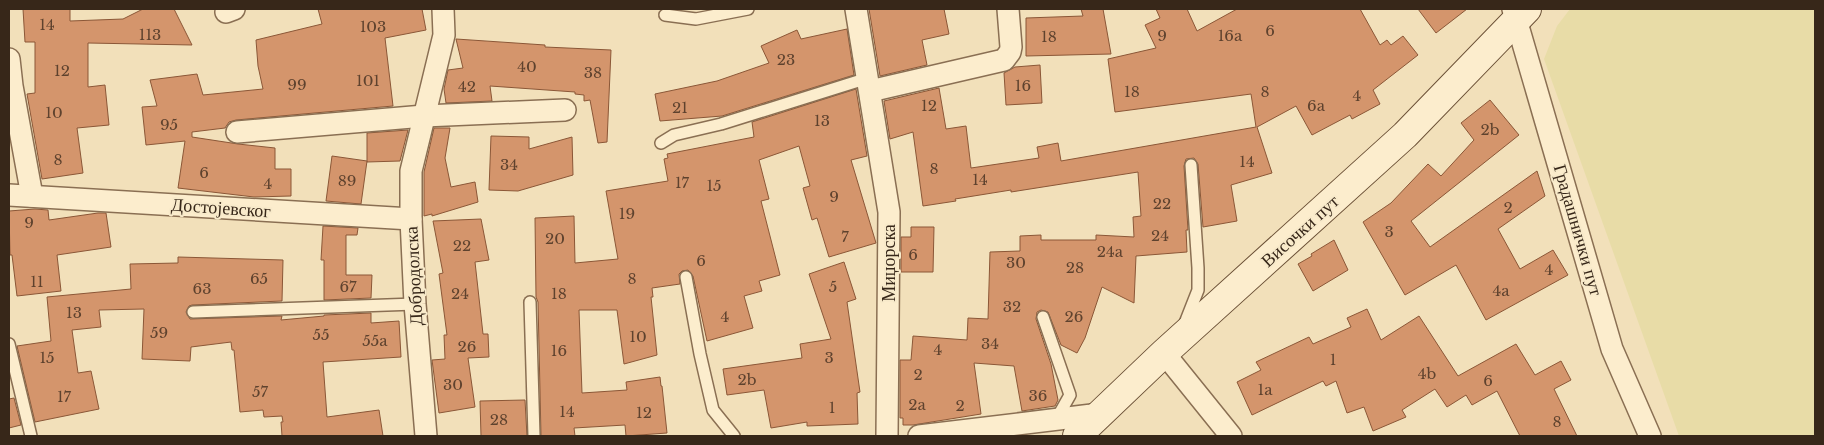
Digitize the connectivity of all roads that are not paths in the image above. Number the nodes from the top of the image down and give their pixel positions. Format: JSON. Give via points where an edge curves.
{"nodes":[{"id":1,"x":443,"y":9,"type":"edge"},
{"id":2,"x":748,"y":9,"type":"edge"},
{"id":3,"x":856,"y":9,"type":"edge"},
{"id":4,"x":1008,"y":9,"type":"edge"},
{"id":5,"x":1519,"y":12,"type":"edge"},
{"id":6,"x":665,"y":15,"type":"dead end"},
{"id":7,"x":9,"y":60,"type":"edge"},
{"id":8,"x":869,"y":85,"type":"junction"},
{"id":9,"x":10,"y":86,"type":"edge"},
{"id":10,"x":565,"y":110,"type":"dead end"},
{"id":11,"x":424,"y":116,"type":"junction"},
{"id":12,"x":238,"y":132,"type":"dead end"},
{"id":13,"x":661,"y":143,"type":"dead end"},
{"id":14,"x":1191,"y":165,"type":"dead end"},
{"id":15,"x":9,"y":196,"type":"edge"},
{"id":16,"x":32,"y":196,"type":"junction"},
{"id":17,"x":411,"y":219,"type":"junction"},
{"id":18,"x":686,"y":277,"type":"dead end"},
{"id":19,"x":530,"y":302,"type":"dead end"},
{"id":20,"x":415,"y":304,"type":"junction"},
{"id":21,"x":193,"y":312,"type":"dead end"},
{"id":22,"x":1043,"y":317,"type":"dead end"},
{"id":23,"x":9,"y":344,"type":"edge"},
{"id":24,"x":1164,"y":353,"type":"junction"},
{"id":25,"x":1100,"y":414,"type":"junction"},
{"id":26,"x":1057,"y":418,"type":"junction"},
{"id":27,"x":31,"y":436,"type":"edge"},
{"id":28,"x":426,"y":436,"type":"edge"},
{"id":29,"x":534,"y":436,"type":"edge"},
{"id":30,"x":734,"y":436,"type":"edge"},
{"id":31,"x":887,"y":436,"type":"edge"},
{"id":32,"x":919,"y":436,"type":"edge"},
{"id":33,"x":1077,"y":436,"type":"edge"},
{"id":34,"x":1231,"y":436,"type":"edge"},
{"id":35,"x":1650,"y":436,"type":"edge"}],
"edges":[{"from":1,"to":11,"type":"street","name":"Добродолска","via":[[444,35]]},
{"from":2,"to":6,"type":"lane","via":[[696,19]]},
{"from":3,"to":8,"type":"street","name":"Миџорска"},
{"from":4,"to":8,"type":"street","via":[[1011,47],[1004,60]]},
{"from":5,"to":24,"type":"main road","name":"Височки пут","via":[[1405,135]]},
{"from":5,"to":35,"type":"street","name":"Градашнички пут","via":[[1612,349]]},
{"from":7,"to":9,"type":"street"},
{"from":8,"to":13,"type":"lane","via":[[674,135]]},
{"from":8,"to":31,"type":"street","name":"Миџорска","via":[[889,212]]},
{"from":9,"to":16,"type":"street"},
{"from":10,"to":11,"type":"street"},
{"from":11,"to":12,"type":"street"},
{"from":11,"to":17,"type":"street","name":"Добродолска","via":[[411,171]]},
{"from":14,"to":24,"type":"lane","via":[[1198,290],[1185,322]]},
{"from":15,"to":16,"type":"street","name":"Достојевског"},
{"from":16,"to":17,"type":"street","name":"Достојевског"},
{"from":17,"to":20,"type":"street","name":"Добродолска"},
{"from":18,"to":30,"type":"lane","via":[[713,410]]},
{"from":19,"to":29,"type":"lane"},
{"from":20,"to":21,"type":"lane"},
{"from":20,"to":28,"type":"street","name":"Добродолска"},
{"from":22,"to":26,"type":"lane","via":[[1070,394]]},
{"from":23,"to":27,"type":"lane"},
{"from":24,"to":25,"type":"main road","name":"Височки пут"},
{"from":24,"to":34,"type":"street"},
{"from":25,"to":26,"type":"street"},
{"from":25,"to":33,"type":"main road","name":"Височки пут"},
{"from":26,"to":32,"type":"street"}]}
